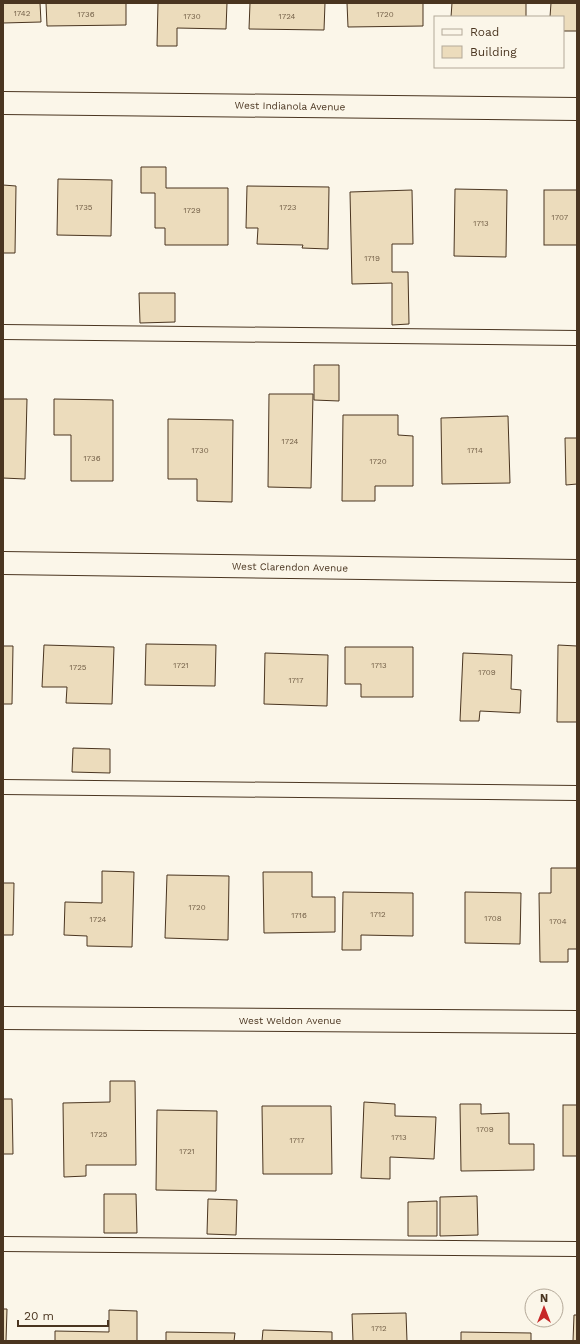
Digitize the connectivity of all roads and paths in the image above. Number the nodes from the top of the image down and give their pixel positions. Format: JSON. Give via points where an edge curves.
{"nodes":[{"id":1,"x":3,"y":103,"type":"edge"},
{"id":2,"x":577,"y":109,"type":"edge"},
{"id":3,"x":3,"y":332,"type":"edge"},
{"id":4,"x":577,"y":338,"type":"edge"},
{"id":5,"x":3,"y":563,"type":"edge"},
{"id":6,"x":577,"y":571,"type":"edge"},
{"id":7,"x":3,"y":787,"type":"edge"},
{"id":8,"x":577,"y":793,"type":"edge"},
{"id":9,"x":3,"y":1018,"type":"edge"},
{"id":10,"x":577,"y":1022,"type":"edge"},
{"id":11,"x":3,"y":1244,"type":"edge"},
{"id":12,"x":577,"y":1249,"type":"edge"}],
"edges":[{"from":1,"to":2,"type":"street","name":"West Indianola Avenue"},
{"from":3,"to":4,"type":"lane"},
{"from":5,"to":6,"type":"street","name":"West Clarendon Avenue"},
{"from":7,"to":8,"type":"lane"},
{"from":9,"to":10,"type":"street","name":"West Weldon Avenue"},
{"from":11,"to":12,"type":"lane"}]}
